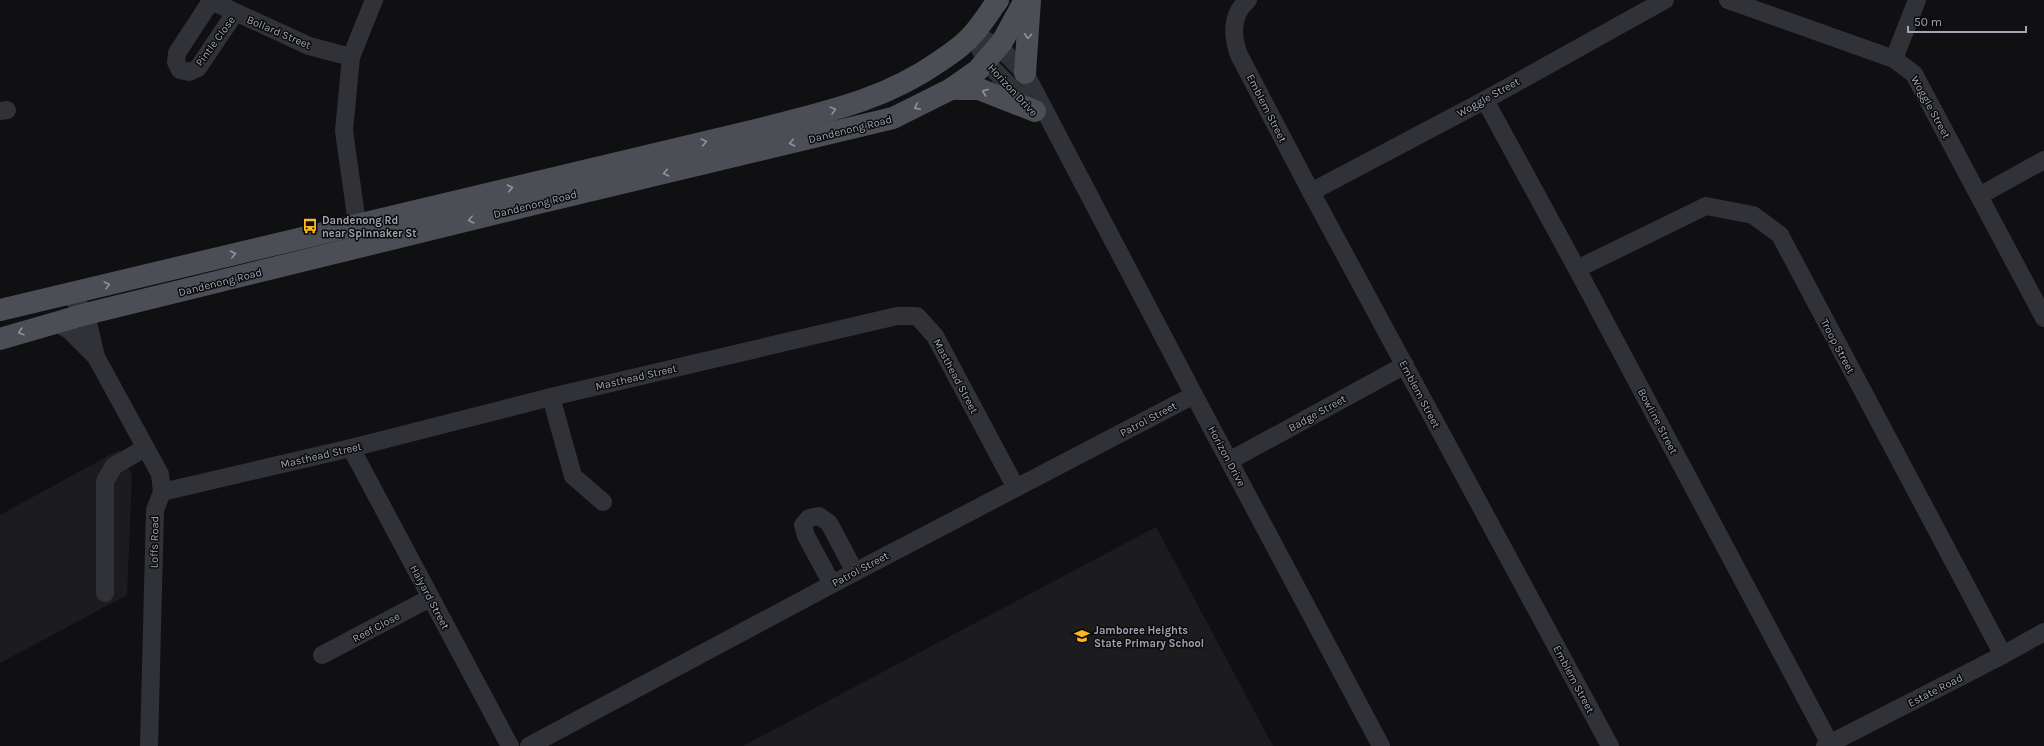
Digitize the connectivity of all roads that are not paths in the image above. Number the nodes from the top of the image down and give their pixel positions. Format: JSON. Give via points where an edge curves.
{"nodes":[{"id":1,"x":374,"y":0,"type":"edge"},
{"id":2,"x":998,"y":0,"type":"edge"},
{"id":3,"x":1025,"y":0,"type":"edge"},
{"id":4,"x":1030,"y":0,"type":"edge"},
{"id":5,"x":1248,"y":0,"type":"edge"},
{"id":6,"x":1665,"y":0,"type":"edge"},
{"id":7,"x":1728,"y":0,"type":"edge"},
{"id":8,"x":1917,"y":0,"type":"edge"},
{"id":9,"x":210,"y":1,"type":"edge"},
{"id":10,"x":235,"y":13,"type":"junction"},
{"id":11,"x":973,"y":34,"type":"junction"},
{"id":12,"x":992,"y":53,"type":"junction"},
{"id":13,"x":351,"y":58,"type":"junction"},
{"id":14,"x":1894,"y":59,"type":"junction"},
{"id":15,"x":1025,"y":73,"type":"junction"},
{"id":16,"x":951,"y":89,"type":"junction"},
{"id":17,"x":1485,"y":100,"type":"junction"},
{"id":18,"x":1035,"y":111,"type":"junction"},
{"id":19,"x":2044,"y":160,"type":"edge"},
{"id":20,"x":1073,"y":166,"type":"junction"},
{"id":21,"x":1311,"y":192,"type":"junction"},
{"id":22,"x":1979,"y":196,"type":"junction"},
{"id":23,"x":356,"y":225,"type":"junction"},
{"id":24,"x":361,"y":248,"type":"junction"},
{"id":25,"x":1577,"y":269,"type":"junction"},
{"id":26,"x":69,"y":294,"type":"junction"},
{"id":27,"x":0,"y":310,"type":"edge"},
{"id":28,"x":86,"y":314,"type":"junction"},
{"id":29,"x":2044,"y":318,"type":"edge"},
{"id":30,"x":54,"y":322,"type":"junction"},
{"id":31,"x":0,"y":339,"type":"edge"},
{"id":32,"x":96,"y":357,"type":"junction"},
{"id":33,"x":1405,"y":365,"type":"junction"},
{"id":34,"x":1194,"y":395,"type":"junction"},
{"id":35,"x":551,"y":397,"type":"junction"},
{"id":36,"x":145,"y":448,"type":"junction"},
{"id":37,"x":351,"y":448,"type":"junction"},
{"id":38,"x":1229,"y":461,"type":"junction"},
{"id":39,"x":1016,"y":488,"type":"junction"},
{"id":40,"x":162,"y":492,"type":"junction"},
{"id":41,"x":603,"y":502,"type":"dead end"},
{"id":42,"x":855,"y":572,"type":"junction"},
{"id":43,"x":832,"y":584,"type":"junction"},
{"id":44,"x":104,"y":593,"type":"dead end"},
{"id":45,"x":430,"y":598,"type":"junction"},
{"id":46,"x":2044,"y":632,"type":"edge"},
{"id":47,"x":2003,"y":655,"type":"junction"},
{"id":48,"x":322,"y":656,"type":"dead end"},
{"id":49,"x":1827,"y":745,"type":"edge"},
{"id":50,"x":149,"y":746,"type":"edge"},
{"id":51,"x":510,"y":746,"type":"edge"},
{"id":52,"x":529,"y":746,"type":"edge"},
{"id":53,"x":1381,"y":746,"type":"edge"},
{"id":54,"x":1610,"y":746,"type":"edge"}],
"edges":[{"from":1,"to":13,"type":"street"},
{"from":2,"to":11,"type":"main road","name":"Dandenong Road"},
{"from":3,"to":12,"type":"main road","name":"Dandenong Road"},
{"from":4,"to":15,"type":"main road","one_way":true},
{"from":5,"to":21,"type":"street","name":"Emblem Street","via":[[1235,21],[1234,40],[1239,55]]},
{"from":6,"to":17,"type":"street","name":"Woggle Street"},
{"from":7,"to":14,"type":"street","name":"Woggle Street"},
{"from":8,"to":14,"type":"street"},
{"from":9,"to":10,"type":"street","name":"Bollard Street"},
{"from":9,"to":10,"type":"street","name":"Pintle Close","via":[[177,53],[176,62],[180,70],[189,72],[198,68]]},
{"from":10,"to":13,"type":"street","name":"Bollard Street","via":[[309,46]]},
{"from":11,"to":12,"type":"street","name":"Horizon Drive"},
{"from":23,"to":11,"type":"main road","name":"Dandenong Road","one_way":true,"via":[[839,108],[881,95],[916,78],[953,53]]},
{"from":12,"to":15,"type":"street","name":"Horizon Drive"},
{"from":12,"to":16,"type":"main road","name":"Dandenong Road","via":[[978,70]]},
{"from":12,"to":18,"type":"street","name":"Horizon Drive"},
{"from":13,"to":23,"type":"street","via":[[344,131]]},
{"from":14,"to":22,"type":"street","name":"Woggle Street","via":[[1914,74]]},
{"from":15,"to":20,"type":"street","name":"Horizon Drive"},
{"from":18,"to":16,"type":"main road","one_way":true,"via":[[979,89]]},
{"from":16,"to":24,"type":"main road","name":"Dandenong Road","one_way":true,"via":[[893,118]]},
{"from":17,"to":21,"type":"street","name":"Woggle Street"},
{"from":17,"to":25,"type":"street","name":"Bowline Street"},
{"from":18,"to":20,"type":"street","name":"Horizon Drive"},
{"from":19,"to":22,"type":"street"},
{"from":20,"to":34,"type":"street","name":"Horizon Drive"},
{"from":21,"to":33,"type":"street","name":"Emblem Street"},
{"from":22,"to":29,"type":"street","name":"Woggle Street"},
{"from":23,"to":24,"type":"street"},
{"from":26,"to":23,"type":"main road","name":"Dandenong Road","one_way":true},
{"from":24,"to":28,"type":"main road","name":"Dandenong Road"},
{"from":25,"to":47,"type":"street","name":"Troop Street","via":[[1706,206],[1753,215],[1780,235]]},
{"from":25,"to":49,"type":"street","name":"Bowline Street"},
{"from":26,"to":27,"type":"main road","name":"Dandenong Road"},
{"from":26,"to":28,"type":"street","name":"Loffs Road"},
{"from":28,"to":30,"type":"main road","name":"Dandenong Road"},
{"from":28,"to":32,"type":"street","name":"Loffs Road"},
{"from":30,"to":31,"type":"main road","name":"Dandenong Road","one_way":true},
{"from":30,"to":32,"type":"street","name":"Loffs Road","via":[[69,330]]},
{"from":32,"to":36,"type":"street","name":"Loffs Road"},
{"from":33,"to":38,"type":"street","name":"Badge Street"},
{"from":33,"to":54,"type":"street","name":"Emblem Street"},
{"from":34,"to":38,"type":"street","name":"Horizon Drive"},
{"from":34,"to":39,"type":"street","name":"Patrol Street"},
{"from":35,"to":37,"type":"street","name":"Masthead Street"},
{"from":35,"to":39,"type":"street","name":"Masthead Street","via":[[897,316],[917,316],[935,336]]},
{"from":35,"to":41,"type":"street","via":[[573,476]]},
{"from":36,"to":40,"type":"street","name":"Loffs Road","via":[[160,474]]},
{"from":36,"to":44,"type":"street","via":[[114,466],[105,481]]},
{"from":37,"to":40,"type":"street","name":"Masthead Street"},
{"from":37,"to":45,"type":"street","name":"Halyard Street"},
{"from":38,"to":53,"type":"street","name":"Horizon Drive"},
{"from":39,"to":42,"type":"street","name":"Patrol Street"},
{"from":40,"to":50,"type":"street","name":"Loffs Road","via":[[155,510]]},
{"from":42,"to":43,"type":"street","name":"Patrol Street"},
{"from":42,"to":43,"type":"street","via":[[829,523],[819,516],[809,518],[803,525],[806,536]]},
{"from":43,"to":52,"type":"street","name":"Patrol Street"},
{"from":45,"to":48,"type":"street","name":"Reef Close"},
{"from":45,"to":51,"type":"street","name":"Halyard Street"},
{"from":46,"to":47,"type":"street","name":"Estate Road"},
{"from":47,"to":49,"type":"street","name":"Estate Road"}]}
